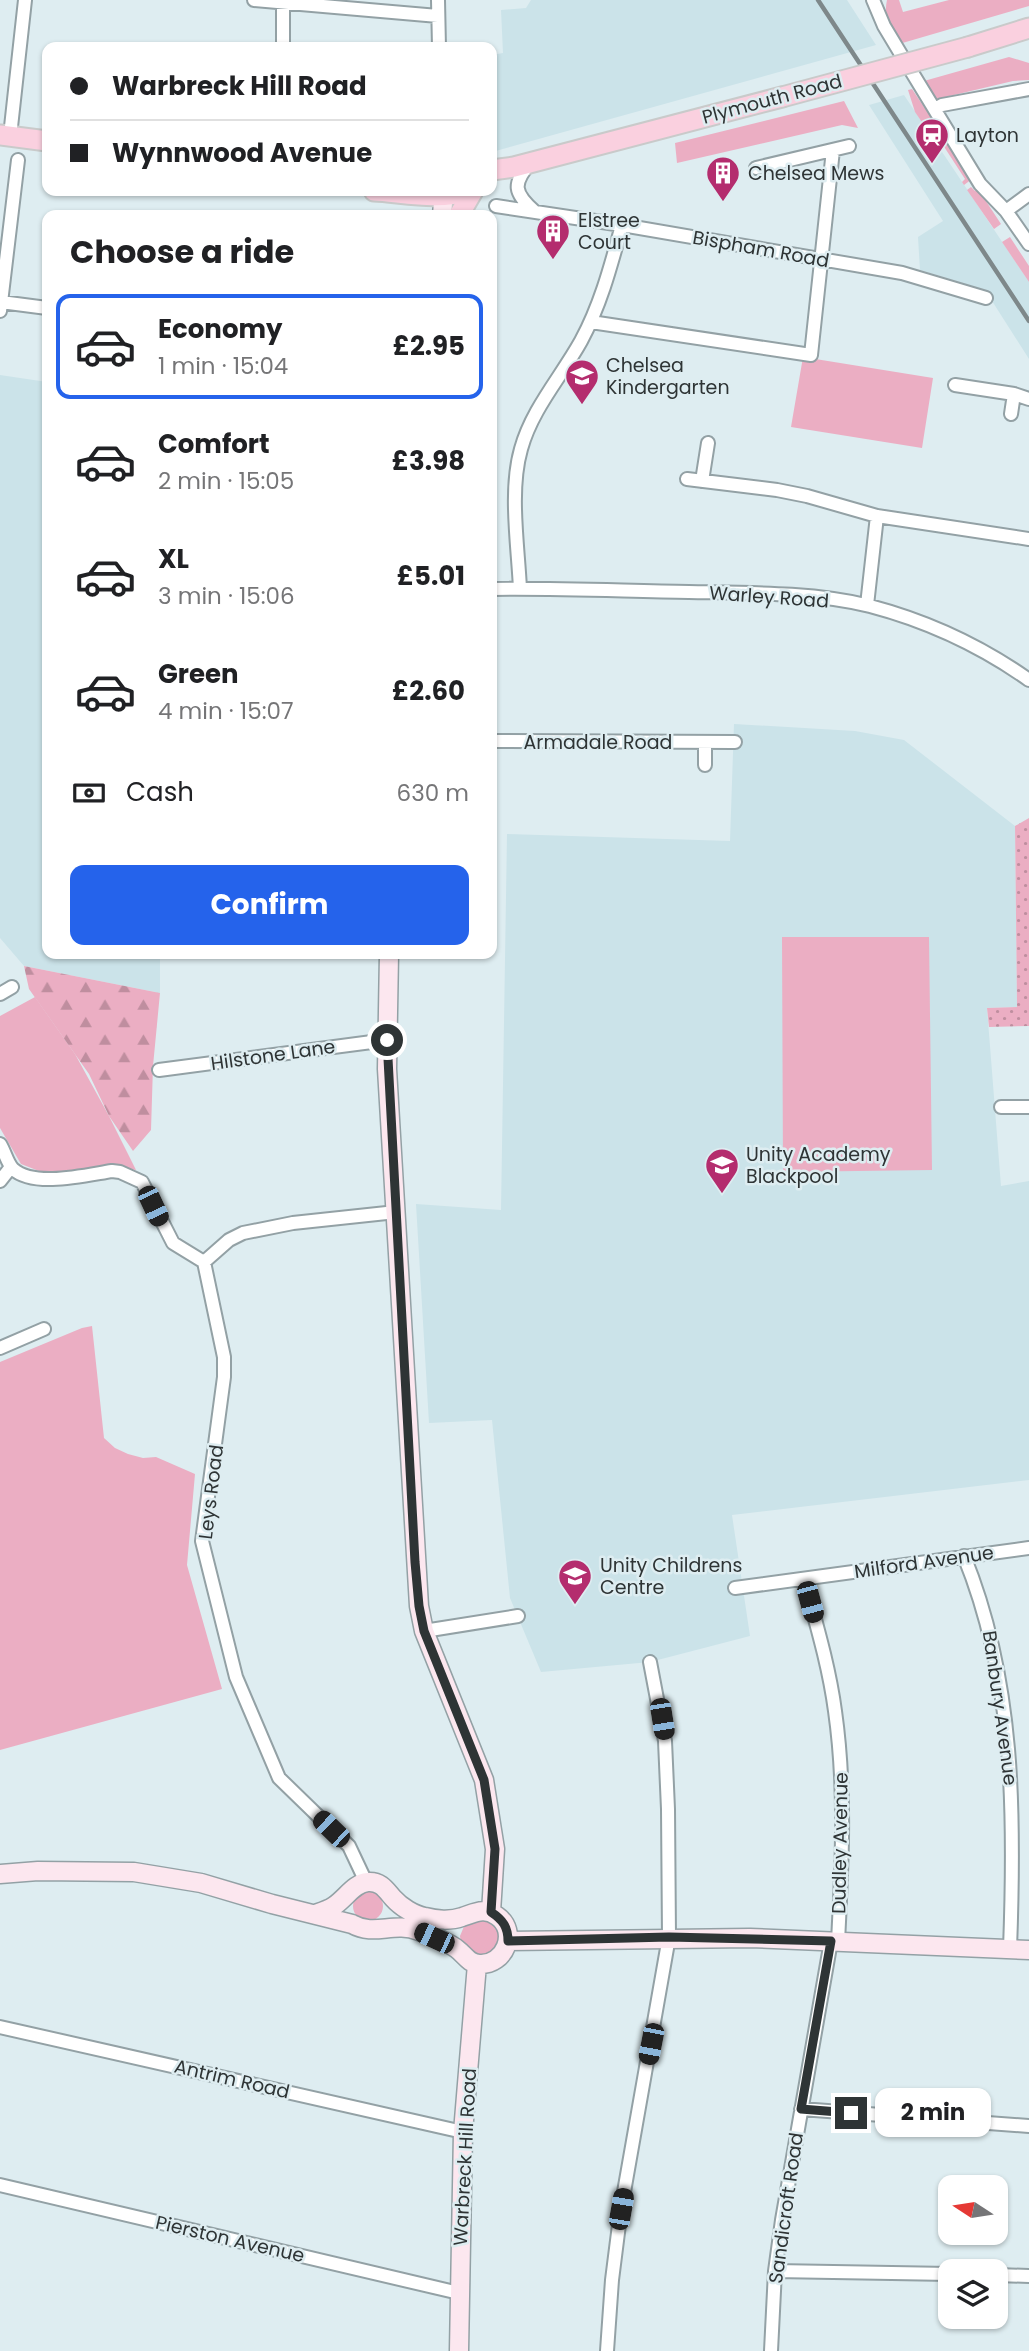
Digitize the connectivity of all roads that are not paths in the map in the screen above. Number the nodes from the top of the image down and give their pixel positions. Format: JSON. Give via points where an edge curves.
{"nodes":[{"id":1,"x":25,"y":0,"type":"edge"},
{"id":2,"x":254,"y":0,"type":"edge"},
{"id":3,"x":438,"y":0,"type":"edge"},
{"id":4,"x":873,"y":0,"type":"edge"},
{"id":5,"x":283,"y":2,"type":"edge"},
{"id":6,"x":438,"y":16,"type":"junction"},
{"id":7,"x":1025,"y":31,"type":"edge"},
{"id":8,"x":283,"y":42,"type":"edge"},
{"id":9,"x":439,"y":42,"type":"edge"},
{"id":10,"x":1029,"y":89,"type":"edge"},
{"id":11,"x":935,"y":109,"type":"junction"},
{"id":12,"x":5,"y":136,"type":"edge"},
{"id":13,"x":42,"y":140,"type":"edge"},
{"id":14,"x":849,"y":146,"type":"dead end"},
{"id":15,"x":833,"y":150,"type":"junction"},
{"id":16,"x":18,"y":160,"type":"dead end"},
{"id":17,"x":522,"y":165,"type":"junction"},
{"id":18,"x":497,"y":169,"type":"edge"},
{"id":19,"x":756,"y":169,"type":"dead end"},
{"id":20,"x":497,"y":176,"type":"edge"},
{"id":21,"x":1029,"y":194,"type":"edge"},
{"id":22,"x":496,"y":206,"type":"dead end"},
{"id":23,"x":1006,"y":211,"type":"junction"},
{"id":24,"x":534,"y":212,"type":"junction"},
{"id":25,"x":622,"y":225,"type":"junction"},
{"id":26,"x":1029,"y":244,"type":"edge"},
{"id":27,"x":820,"y":259,"type":"junction"},
{"id":28,"x":986,"y":298,"type":"dead end"},
{"id":29,"x":1,"y":307,"type":"edge"},
{"id":30,"x":42,"y":309,"type":"edge"},
{"id":31,"x":591,"y":322,"type":"junction"},
{"id":32,"x":955,"y":385,"type":"dead end"},
{"id":33,"x":1014,"y":394,"type":"junction"},
{"id":34,"x":1029,"y":399,"type":"edge"},
{"id":35,"x":1010,"y":414,"type":"dead end"},
{"id":36,"x":708,"y":443,"type":"dead end"},
{"id":37,"x":687,"y":479,"type":"dead end"},
{"id":38,"x":702,"y":481,"type":"junction"},
{"id":39,"x":877,"y":516,"type":"junction"},
{"id":40,"x":1029,"y":539,"type":"edge"},
{"id":41,"x":497,"y":589,"type":"edge"},
{"id":42,"x":520,"y":589,"type":"junction"},
{"id":43,"x":867,"y":605,"type":"junction"},
{"id":44,"x":1029,"y":680,"type":"edge"},
{"id":45,"x":497,"y":741,"type":"edge"},
{"id":46,"x":735,"y":742,"type":"dead end"},
{"id":47,"x":705,"y":743,"type":"junction"},
{"id":48,"x":705,"y":765,"type":"dead end"},
{"id":49,"x":389,"y":959,"type":"edge"},
{"id":50,"x":387,"y":1040,"type":"junction"},
{"id":51,"x":159,"y":1070,"type":"dead end"},
{"id":52,"x":1002,"y":1107,"type":"dead end"},
{"id":53,"x":1029,"y":1107,"type":"edge"},
{"id":54,"x":0,"y":1144,"type":"edge"},
{"id":55,"x":11,"y":1167,"type":"junction"},
{"id":56,"x":0,"y":1181,"type":"edge"},
{"id":57,"x":396,"y":1212,"type":"junction"},
{"id":58,"x":204,"y":1262,"type":"junction"},
{"id":59,"x":44,"y":1329,"type":"dead end"},
{"id":60,"x":0,"y":1348,"type":"edge"},
{"id":61,"x":1029,"y":1548,"type":"edge"},
{"id":62,"x":964,"y":1556,"type":"junction"},
{"id":63,"x":804,"y":1580,"type":"junction"},
{"id":64,"x":735,"y":1588,"type":"dead end"},
{"id":65,"x":518,"y":1616,"type":"dead end"},
{"id":66,"x":424,"y":1631,"type":"junction"},
{"id":67,"x":650,"y":1662,"type":"dead end"},
{"id":68,"x":0,"y":1874,"type":"edge"},
{"id":69,"x":366,"y":1882,"type":"junction"},
{"id":70,"x":347,"y":1896,"type":"junction"},
{"id":71,"x":394,"y":1899,"type":"junction"},
{"id":72,"x":491,"y":1912,"type":"junction"},
{"id":73,"x":315,"y":1914,"type":"junction"},
{"id":74,"x":462,"y":1918,"type":"junction"},
{"id":75,"x":352,"y":1924,"type":"junction"},
{"id":76,"x":383,"y":1927,"type":"junction"},
{"id":77,"x":669,"y":1937,"type":"junction"},
{"id":78,"x":508,"y":1941,"type":"junction"},
{"id":79,"x":834,"y":1942,"type":"junction"},
{"id":80,"x":1010,"y":1948,"type":"junction"},
{"id":81,"x":458,"y":1950,"type":"junction"},
{"id":82,"x":1029,"y":1950,"type":"edge"},
{"id":83,"x":477,"y":1964,"type":"junction"},
{"id":84,"x":0,"y":2027,"type":"edge"},
{"id":85,"x":801,"y":2109,"type":"junction"},
{"id":86,"x":1029,"y":2126,"type":"edge"},
{"id":87,"x":463,"y":2132,"type":"junction"},
{"id":88,"x":0,"y":2185,"type":"edge"},
{"id":89,"x":775,"y":2271,"type":"junction"},
{"id":90,"x":938,"y":2274,"type":"edge"},
{"id":91,"x":1008,"y":2275,"type":"edge"},
{"id":92,"x":1029,"y":2276,"type":"edge"},
{"id":93,"x":459,"y":2292,"type":"junction"},
{"id":94,"x":458,"y":2351,"type":"edge"},
{"id":95,"x":607,"y":2351,"type":"edge"},
{"id":96,"x":771,"y":2351,"type":"edge"}],
"edges":[{"from":1,"to":12,"type":"street"},
{"from":2,"to":5,"type":"street"},
{"from":3,"to":6,"type":"street"},
{"from":4,"to":11,"type":"street"},
{"from":5,"to":6,"type":"street"},
{"from":5,"to":8,"type":"street"},
{"from":6,"to":9,"type":"street"},
{"from":7,"to":17,"type":"main road","name":"Plymouth Road","bridge":true},
{"from":10,"to":11,"type":"street"},
{"from":11,"to":23,"type":"street","via":[[980,184]]},
{"from":12,"to":13,"type":"main road"},
{"from":14,"to":15,"type":"street"},
{"from":15,"to":19,"type":"street"},
{"from":15,"to":27,"type":"street"},
{"from":16,"to":29,"type":"street"},
{"from":17,"to":18,"type":"main road","name":"Plymouth Road"},
{"from":17,"to":20,"type":"main road","name":"Plymouth Road"},
{"from":17,"to":24,"type":"street","via":[[519,197]]},
{"from":21,"to":23,"type":"street"},
{"from":22,"to":24,"type":"street","name":"Bispham Road"},
{"from":23,"to":26,"type":"street"},
{"from":24,"to":25,"type":"street","name":"Bispham Road"},
{"from":25,"to":27,"type":"street","name":"Bispham Road"},
{"from":25,"to":31,"type":"street"},
{"from":27,"to":28,"type":"street","name":"Bispham Road","via":[[902,273]]},
{"from":27,"to":31,"type":"street","via":[[811,355]]},
{"from":29,"to":30,"type":"street"},
{"from":31,"to":42,"type":"street","via":[[536,412],[522,447],[516,479]]},
{"from":32,"to":33,"type":"street"},
{"from":33,"to":34,"type":"street"},
{"from":33,"to":35,"type":"street"},
{"from":36,"to":38,"type":"street"},
{"from":37,"to":38,"type":"street"},
{"from":38,"to":39,"type":"street","via":[[807,496]]},
{"from":39,"to":40,"type":"street"},
{"from":39,"to":43,"type":"street"},
{"from":41,"to":42,"type":"street","name":"Warley Road"},
{"from":42,"to":43,"type":"street","name":"Warley Road","via":[[776,595]]},
{"from":43,"to":44,"type":"street","name":"Warley Road","via":[[961,640]]},
{"from":45,"to":47,"type":"street","name":"Armadale Road"},
{"from":46,"to":47,"type":"street","name":"Armadale Road"},
{"from":47,"to":48,"type":"street"},
{"from":49,"to":50,"type":"main road"},
{"from":50,"to":51,"type":"street","name":"Hilstone Lane"},
{"from":50,"to":57,"type":"main road"},
{"from":52,"to":53,"type":"street"},
{"from":54,"to":55,"type":"street"},
{"from":55,"to":56,"type":"street"},
{"from":55,"to":58,"type":"street","via":[[41,1178],[112,1171],[128,1175],[142,1182],[173,1243]]},
{"from":57,"to":58,"type":"street","via":[[243,1233]]},
{"from":57,"to":66,"type":"main road","via":[[415,1562]]},
{"from":58,"to":69,"type":"street","name":"Leys Road","via":[[224,1377],[202,1541],[236,1677],[279,1778],[349,1846]]},
{"from":59,"to":60,"type":"street"},
{"from":61,"to":62,"type":"street","name":"Milford Avenue"},
{"from":62,"to":63,"type":"street","name":"Milford Avenue"},
{"from":62,"to":80,"type":"street","name":"Banbury Avenue","via":[[990,1629],[1006,1727],[1013,1819]]},
{"from":63,"to":64,"type":"street","name":"Milford Avenue"},
{"from":63,"to":79,"type":"street","name":"Dudley Avenue","via":[[825,1659],[840,1757],[843,1809]]},
{"from":65,"to":66,"type":"street"},
{"from":66,"to":72,"type":"main road","via":[[484,1780],[495,1849]]},
{"from":67,"to":77,"type":"street","via":[[665,1741]]},
{"from":68,"to":73,"type":"main road","via":[[134,1872],[201,1883]]},
{"from":69,"to":70,"type":"main road"},
{"from":69,"to":71,"type":"main road","via":[[382,1885]]},
{"from":70,"to":73,"type":"main road"},
{"from":70,"to":75,"type":"main road","via":[[345,1908]]},
{"from":71,"to":74,"type":"main road","via":[[415,1915],[437,1920]]},
{"from":71,"to":76,"type":"main road","via":[[390,1921]]},
{"from":72,"to":74,"type":"main road","via":[[480,1910]]},
{"from":72,"to":78,"type":"main road","via":[[504,1923]]},
{"from":73,"to":75,"type":"main road"},
{"from":74,"to":81,"type":"main road","via":[[456,1931]]},
{"from":75,"to":76,"type":"main road","via":[[370,1931]]},
{"from":76,"to":81,"type":"main road","via":[[418,1930]]},
{"from":77,"to":78,"type":"main road"},
{"from":77,"to":79,"type":"main road"},
{"from":77,"to":95,"type":"street","via":[[621,2209]]},
{"from":78,"to":83,"type":"main road","via":[[496,1960]]},
{"from":79,"to":80,"type":"main road"},
{"from":79,"to":85,"type":"street","name":"Sandicroft Road"},
{"from":80,"to":82,"type":"main road"},
{"from":81,"to":83,"type":"main road"},
{"from":83,"to":87,"type":"main road","name":"Warbreck Hill Road"},
{"from":84,"to":87,"type":"street","name":"Antrim Road"},
{"from":85,"to":86,"type":"street"},
{"from":85,"to":89,"type":"street","name":"Sandicroft Road"},
{"from":87,"to":93,"type":"main road","name":"Warbreck Hill Road"},
{"from":88,"to":93,"type":"street","name":"Pierston Avenue"},
{"from":89,"to":90,"type":"street"},
{"from":89,"to":96,"type":"street","name":"Sandicroft Road"},
{"from":91,"to":92,"type":"street"},
{"from":93,"to":94,"type":"main road","name":"Warbreck Hill Road"}]}
